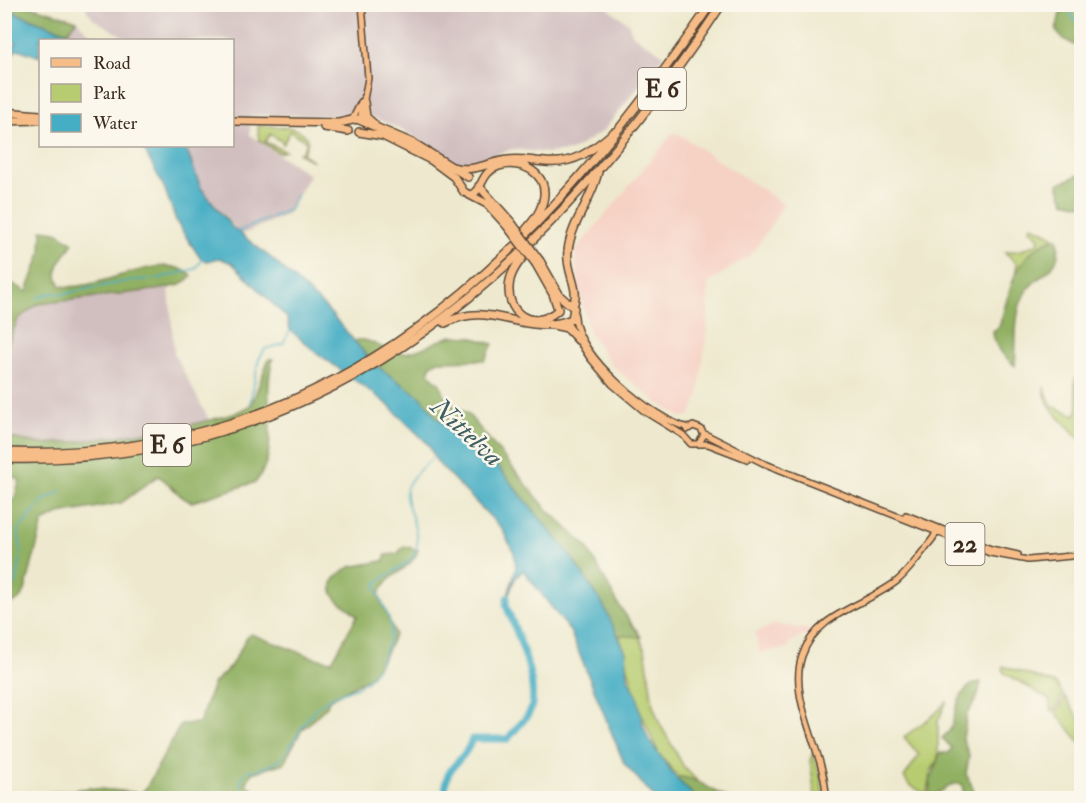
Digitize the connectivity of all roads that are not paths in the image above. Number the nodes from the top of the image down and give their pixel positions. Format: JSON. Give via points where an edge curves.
{"nodes":[{"id":1,"x":362,"y":4,"type":"edge"},
{"id":2,"x":711,"y":4,"type":"edge"},
{"id":3,"x":722,"y":4,"type":"edge"},
{"id":4,"x":368,"y":68,"type":"junction"},
{"id":5,"x":364,"y":102,"type":"junction"},
{"id":6,"x":4,"y":112,"type":"edge"},
{"id":7,"x":39,"y":115,"type":"edge"},
{"id":8,"x":39,"y":120,"type":"edge"},
{"id":9,"x":4,"y":121,"type":"edge"},
{"id":10,"x":234,"y":121,"type":"edge"},
{"id":11,"x":356,"y":121,"type":"junction"},
{"id":12,"x":627,"y":121,"type":"junction"},
{"id":13,"x":268,"y":122,"type":"junction"},
{"id":14,"x":384,"y":130,"type":"junction"},
{"id":15,"x":348,"y":131,"type":"junction"},
{"id":16,"x":358,"y":132,"type":"junction"},
{"id":17,"x":497,"y":162,"type":"junction"},
{"id":18,"x":442,"y":164,"type":"junction"},
{"id":19,"x":598,"y":170,"type":"junction"},
{"id":20,"x":469,"y":177,"type":"junction"},
{"id":21,"x":479,"y":185,"type":"junction"},
{"id":22,"x":461,"y":186,"type":"junction"},
{"id":23,"x":471,"y":195,"type":"junction"},
{"id":24,"x":487,"y":204,"type":"junction"},
{"id":25,"x":509,"y":224,"type":"junction"},
{"id":26,"x":542,"y":232,"type":"junction"},
{"id":27,"x":538,"y":263,"type":"junction"},
{"id":28,"x":493,"y":268,"type":"junction"},
{"id":29,"x":572,"y":308,"type":"junction"},
{"id":30,"x":558,"y":310,"type":"junction"},
{"id":31,"x":565,"y":321,"type":"junction"},
{"id":32,"x":547,"y":324,"type":"junction"},
{"id":33,"x":424,"y":334,"type":"junction"},
{"id":34,"x":578,"y":340,"type":"junction"},
{"id":35,"x":394,"y":349,"type":"junction"},
{"id":36,"x":319,"y":392,"type":"junction"},
{"id":37,"x":689,"y":428,"type":"junction"},
{"id":38,"x":703,"y":433,"type":"junction"},
{"id":39,"x":685,"y":437,"type":"junction"},
{"id":40,"x":699,"y":443,"type":"junction"},
{"id":41,"x":4,"y":452,"type":"edge"},
{"id":42,"x":4,"y":459,"type":"edge"},
{"id":43,"x":763,"y":463,"type":"junction"},
{"id":44,"x":935,"y":530,"type":"junction"},
{"id":45,"x":1082,"y":555,"type":"edge"},
{"id":46,"x":826,"y":798,"type":"edge"}],
"edges":[{"from":1,"to":4,"type":"main road"},
{"from":2,"to":12,"type":"highway","number":"E 6"},
{"from":3,"to":19,"type":"highway","number":"E 6"},
{"from":4,"to":5,"type":"main road"},
{"from":4,"to":11,"type":"main road"},
{"from":5,"to":11,"type":"main road"},
{"from":5,"to":14,"type":"highway","number":"22","via":[[367,119]]},
{"from":6,"to":7,"type":"highway"},
{"from":8,"to":9,"type":"highway"},
{"from":10,"to":13,"type":"highway","number":"22"},
{"from":11,"to":13,"type":"highway","number":"22"},
{"from":11,"to":14,"type":"highway","number":"22"},
{"from":11,"to":15,"type":"highway"},
{"from":11,"to":16,"type":"highway"},
{"from":12,"to":17,"type":"highway","via":[[590,151],[571,160]]},
{"from":12,"to":28,"type":"highway","number":"E 6","via":[[562,198]]},
{"from":13,"to":15,"type":"highway","number":"22"},
{"from":14,"to":18,"type":"highway","number":"22","via":[[416,144]]},
{"from":15,"to":16,"type":"highway","number":"22"},
{"from":16,"to":18,"type":"highway","number":"22","via":[[390,138]]},
{"from":17,"to":18,"type":"highway","via":[[466,169]]},
{"from":17,"to":20,"type":"highway"},
{"from":18,"to":20,"type":"highway","number":"22"},
{"from":18,"to":22,"type":"highway","number":"22"},
{"from":18,"to":24,"type":"highway","number":"22","via":[[462,196]]},
{"from":19,"to":26,"type":"highway","number":"E 6"},
{"from":19,"to":29,"type":"highway","number":"E 6","via":[[570,240],[568,263],[576,293]]},
{"from":20,"to":21,"type":"highway","number":"22"},
{"from":20,"to":22,"type":"highway"},
{"from":21,"to":23,"type":"highway"},
{"from":21,"to":25,"type":"highway","number":"22"},
{"from":21,"to":28,"type":"highway","via":[[492,169],[513,164],[535,172],[544,187],[538,213]]},
{"from":22,"to":23,"type":"highway","number":"22"},
{"from":23,"to":24,"type":"highway","number":"22"},
{"from":24,"to":25,"type":"highway","number":"22"},
{"from":25,"to":27,"type":"highway","number":"22","bridge":true},
{"from":26,"to":30,"type":"highway","via":[[514,271],[510,298],[516,311],[531,320],[545,320]]},
{"from":26,"to":33,"type":"highway","number":"E 6"},
{"from":27,"to":29,"type":"highway","number":"22"},
{"from":27,"to":30,"type":"highway","number":"22"},
{"from":28,"to":35,"type":"highway","number":"E 6"},
{"from":29,"to":30,"type":"highway","via":[[562,305]]},
{"from":29,"to":31,"type":"highway"},
{"from":29,"to":37,"type":"main road","number":"22","via":[[582,338],[615,381],[655,413]]},
{"from":30,"to":31,"type":"highway","number":"22"},
{"from":31,"to":32,"type":"highway"},
{"from":31,"to":34,"type":"main road","number":"22"},
{"from":32,"to":33,"type":"highway","via":[[527,325],[477,312]]},
{"from":32,"to":34,"type":"highway","via":[[565,327]]},
{"from":33,"to":35,"type":"highway","number":"E 6"},
{"from":34,"to":39,"type":"main road","number":"22","via":[[618,390]]},
{"from":35,"to":36,"type":"highway","number":"E 6"},
{"from":36,"to":41,"type":"highway","number":"E 6","via":[[244,418],[153,441],[65,452]]},
{"from":36,"to":42,"type":"highway","number":"E 6","via":[[222,432],[152,449],[64,459]]},
{"from":37,"to":38,"type":"main road","number":"22","via":[[698,427]]},
{"from":37,"to":39,"type":"main road"},
{"from":38,"to":40,"type":"main road"},
{"from":38,"to":43,"type":"main road","number":"22"},
{"from":39,"to":40,"type":"main road","number":"22","via":[[691,444]]},
{"from":40,"to":43,"type":"main road","number":"22"},
{"from":43,"to":44,"type":"main road","number":"22"},
{"from":44,"to":45,"type":"main road","number":"22","via":[[1007,557],[1028,560]]},
{"from":44,"to":46,"type":"main road","via":[[901,578],[823,625],[805,648],[799,687]]}]}
